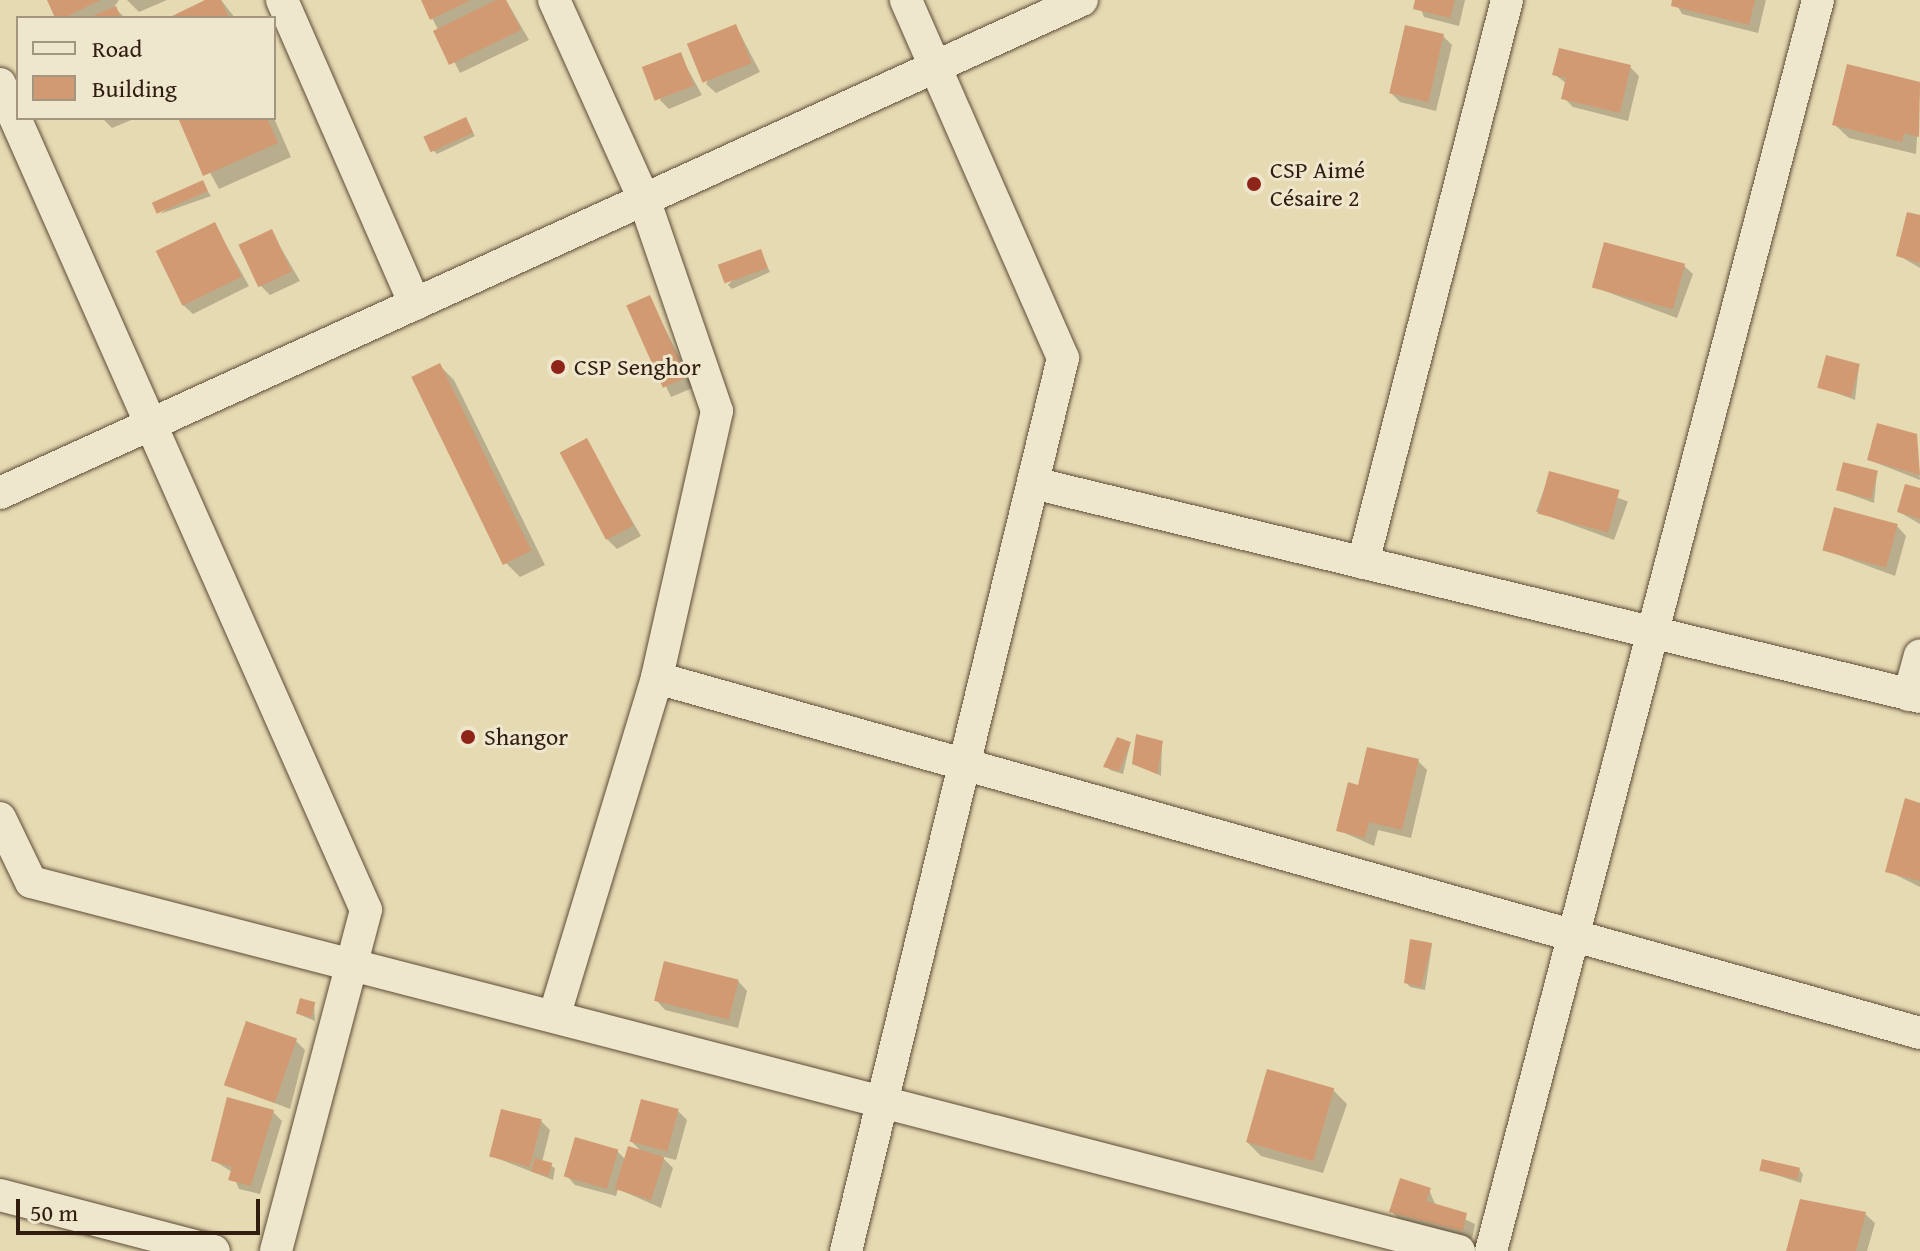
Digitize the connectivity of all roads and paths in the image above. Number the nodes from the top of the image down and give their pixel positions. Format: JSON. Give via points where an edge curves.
{"nodes":[{"id":1,"x":282,"y":0,"type":"edge"},
{"id":2,"x":554,"y":0,"type":"edge"},
{"id":3,"x":906,"y":0,"type":"edge"},
{"id":4,"x":1082,"y":0,"type":"edge"},
{"id":5,"x":1507,"y":0,"type":"edge"},
{"id":6,"x":1818,"y":0,"type":"edge"},
{"id":7,"x":936,"y":66,"type":"junction"},
{"id":8,"x":0,"y":84,"type":"edge"},
{"id":9,"x":644,"y":199,"type":"junction"},
{"id":10,"x":415,"y":304,"type":"junction"},
{"id":11,"x":151,"y":424,"type":"junction"},
{"id":12,"x":1033,"y":483,"type":"junction"},
{"id":13,"x":0,"y":493,"type":"edge"},
{"id":14,"x":1363,"y":563,"type":"junction"},
{"id":15,"x":1653,"y":632,"type":"junction"},
{"id":16,"x":1920,"y":655,"type":"edge"},
{"id":17,"x":657,"y":678,"type":"junction"},
{"id":18,"x":1915,"y":696,"type":"edge"},
{"id":19,"x":965,"y":765,"type":"junction"},
{"id":20,"x":3,"y":831,"type":"edge"},
{"id":21,"x":1573,"y":936,"type":"junction"},
{"id":22,"x":351,"y":965,"type":"junction"},
{"id":23,"x":554,"y":1017,"type":"junction"},
{"id":24,"x":1920,"y":1033,"type":"edge"},
{"id":25,"x":882,"y":1102,"type":"junction"},
{"id":26,"x":0,"y":1195,"type":"edge"},
{"id":27,"x":214,"y":1251,"type":"edge"},
{"id":28,"x":276,"y":1251,"type":"edge"},
{"id":29,"x":846,"y":1251,"type":"edge"},
{"id":30,"x":1459,"y":1251,"type":"edge"},
{"id":31,"x":1491,"y":1251,"type":"edge"}],
"edges":[{"from":1,"to":10,"type":"street"},
{"from":2,"to":9,"type":"street"},
{"from":3,"to":7,"type":"street"},
{"from":4,"to":7,"type":"street"},
{"from":5,"to":14,"type":"street"},
{"from":6,"to":15,"type":"street"},
{"from":7,"to":9,"type":"street"},
{"from":7,"to":12,"type":"street","via":[[1063,358]]},
{"from":8,"to":11,"type":"street"},
{"from":9,"to":10,"type":"street"},
{"from":9,"to":17,"type":"street","via":[[717,411]]},
{"from":10,"to":11,"type":"street"},
{"from":11,"to":13,"type":"street"},
{"from":11,"to":22,"type":"street","via":[[366,910]]},
{"from":12,"to":14,"type":"street"},
{"from":12,"to":19,"type":"street"},
{"from":14,"to":15,"type":"street"},
{"from":15,"to":18,"type":"street"},
{"from":15,"to":21,"type":"street"},
{"from":16,"to":18,"type":"street"},
{"from":17,"to":19,"type":"street"},
{"from":17,"to":23,"type":"street"},
{"from":19,"to":21,"type":"street"},
{"from":19,"to":25,"type":"street"},
{"from":20,"to":22,"type":"street","via":[[31,882]]},
{"from":21,"to":24,"type":"street"},
{"from":21,"to":31,"type":"street"},
{"from":22,"to":23,"type":"street"},
{"from":22,"to":28,"type":"street"},
{"from":23,"to":25,"type":"street"},
{"from":25,"to":29,"type":"street"},
{"from":25,"to":30,"type":"street"},
{"from":26,"to":27,"type":"street"}]}
